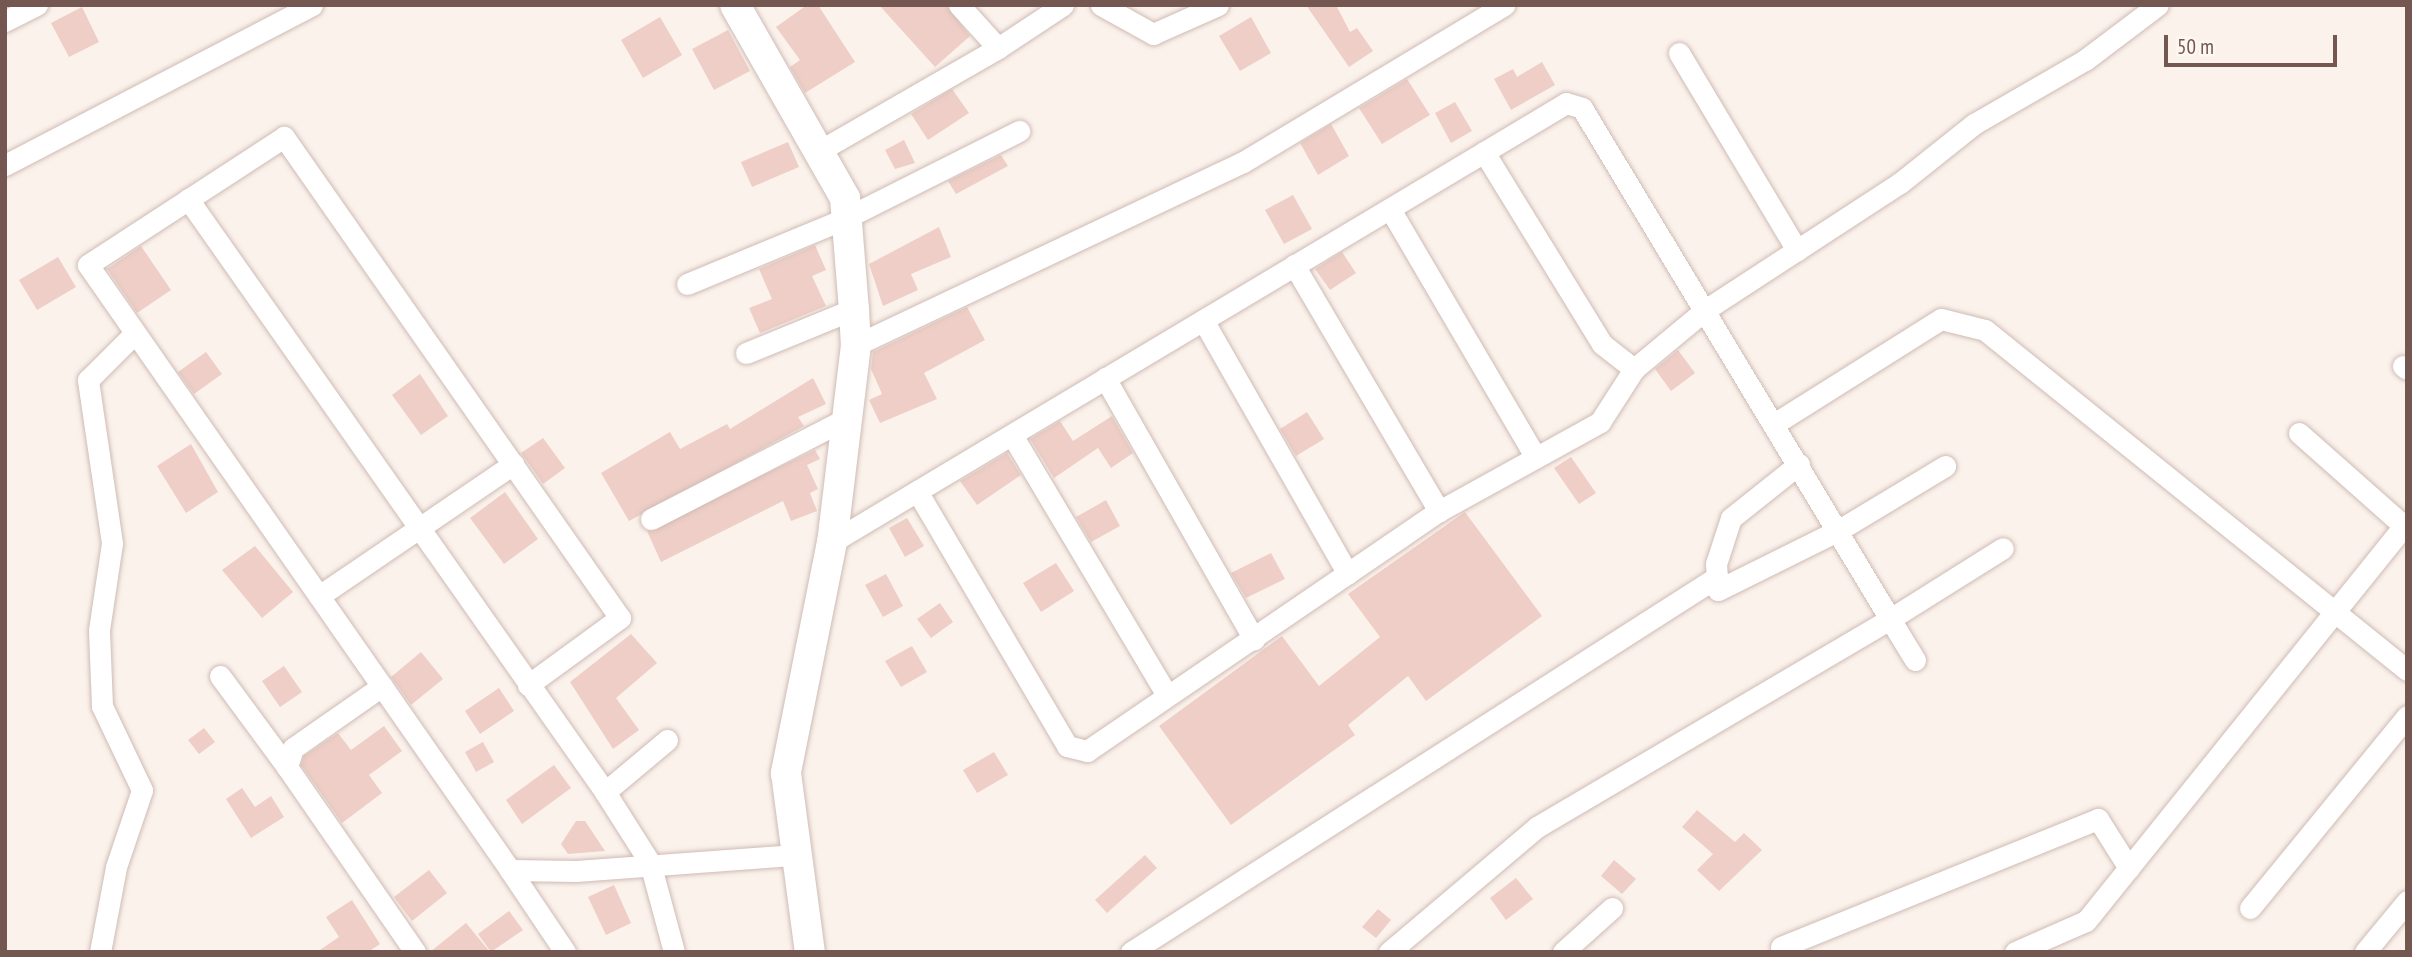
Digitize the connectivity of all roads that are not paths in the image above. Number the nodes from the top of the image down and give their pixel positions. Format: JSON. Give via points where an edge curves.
{"nodes":[{"id":1,"x":37,"y":5,"type":"edge"},
{"id":2,"x":312,"y":5,"type":"edge"},
{"id":3,"x":735,"y":5,"type":"edge"},
{"id":4,"x":959,"y":5,"type":"edge"},
{"id":5,"x":1063,"y":5,"type":"edge"},
{"id":6,"x":1101,"y":5,"type":"edge"},
{"id":7,"x":1218,"y":5,"type":"edge"},
{"id":8,"x":1504,"y":5,"type":"edge"},
{"id":9,"x":2158,"y":5,"type":"edge"},
{"id":10,"x":5,"y":20,"type":"edge"},
{"id":11,"x":998,"y":48,"type":"junction"},
{"id":12,"x":1679,"y":53,"type":"dead end"},
{"id":13,"x":1019,"y":131,"type":"dead end"},
{"id":14,"x":819,"y":151,"type":"junction"},
{"id":15,"x":1484,"y":152,"type":"junction"},
{"id":16,"x":5,"y":165,"type":"edge"},
{"id":17,"x":188,"y":199,"type":"junction"},
{"id":18,"x":1390,"y":209,"type":"junction"},
{"id":19,"x":846,"y":218,"type":"junction"},
{"id":20,"x":1797,"y":250,"type":"junction"},
{"id":21,"x":1294,"y":265,"type":"junction"},
{"id":22,"x":687,"y":284,"type":"dead end"},
{"id":23,"x":853,"y":310,"type":"junction"},
{"id":24,"x":1706,"y":310,"type":"junction"},
{"id":25,"x":1203,"y":320,"type":"junction"},
{"id":26,"x":135,"y":333,"type":"junction"},
{"id":27,"x":856,"y":345,"type":"junction"},
{"id":28,"x":746,"y":353,"type":"dead end"},
{"id":29,"x":1634,"y":369,"type":"junction"},
{"id":30,"x":1105,"y":378,"type":"junction"},
{"id":31,"x":842,"y":421,"type":"junction"},
{"id":32,"x":1774,"y":424,"type":"junction"},
{"id":33,"x":2300,"y":433,"type":"dead end"},
{"id":34,"x":1012,"y":435,"type":"junction"},
{"id":35,"x":1535,"y":456,"type":"junction"},
{"id":36,"x":513,"y":464,"type":"junction"},
{"id":37,"x":1799,"y":464,"type":"junction"},
{"id":38,"x":1945,"y":466,"type":"dead end"},
{"id":39,"x":917,"y":491,"type":"junction"},
{"id":40,"x":1438,"y":510,"type":"junction"},
{"id":41,"x":651,"y":519,"type":"dead end"},
{"id":42,"x":2405,"y":524,"type":"edge"},
{"id":43,"x":418,"y":529,"type":"junction"},
{"id":44,"x":1839,"y":530,"type":"junction"},
{"id":45,"x":832,"y":542,"type":"junction"},
{"id":46,"x":2003,"y":548,"type":"dead end"},
{"id":47,"x":1348,"y":573,"type":"junction"},
{"id":48,"x":1717,"y":577,"type":"junction"},
{"id":49,"x":319,"y":596,"type":"junction"},
{"id":50,"x":2335,"y":610,"type":"junction"},
{"id":51,"x":1890,"y":619,"type":"junction"},
{"id":52,"x":1254,"y":639,"type":"junction"},
{"id":53,"x":1915,"y":660,"type":"dead end"},
{"id":54,"x":2407,"y":670,"type":"edge"},
{"id":55,"x":220,"y":676,"type":"dead end"},
{"id":56,"x":528,"y":685,"type":"junction"},
{"id":57,"x":382,"y":686,"type":"junction"},
{"id":58,"x":1167,"y":695,"type":"junction"},
{"id":59,"x":2407,"y":716,"type":"edge"},
{"id":60,"x":667,"y":740,"type":"dead end"},
{"id":61,"x":287,"y":767,"type":"junction"},
{"id":62,"x":605,"y":792,"type":"junction"},
{"id":63,"x":795,"y":855,"type":"junction"},
{"id":64,"x":650,"y":863,"type":"junction"},
{"id":65,"x":2129,"y":868,"type":"junction"},
{"id":66,"x":510,"y":870,"type":"junction"},
{"id":67,"x":2407,"y":901,"type":"edge"},
{"id":68,"x":1612,"y":908,"type":"dead end"},
{"id":69,"x":2250,"y":908,"type":"dead end"},
{"id":70,"x":1781,"y":947,"type":"dead end"},
{"id":71,"x":100,"y":952,"type":"edge"},
{"id":72,"x":415,"y":952,"type":"edge"},
{"id":73,"x":565,"y":952,"type":"edge"},
{"id":74,"x":674,"y":952,"type":"edge"},
{"id":75,"x":810,"y":952,"type":"edge"},
{"id":76,"x":1131,"y":952,"type":"edge"},
{"id":77,"x":1389,"y":952,"type":"edge"},
{"id":78,"x":1563,"y":952,"type":"edge"},
{"id":79,"x":2015,"y":952,"type":"edge"},
{"id":80,"x":2365,"y":952,"type":"edge"}],
"edges":[{"from":1,"to":10,"type":"street"},
{"from":2,"to":16,"type":"street"},
{"from":3,"to":14,"type":"main road"},
{"from":4,"to":11,"type":"street"},
{"from":5,"to":11,"type":"street"},
{"from":6,"to":7,"type":"street","via":[[1153,34]]},
{"from":8,"to":27,"type":"street","via":[[1242,162]]},
{"from":9,"to":20,"type":"street"},
{"from":11,"to":14,"type":"street"},
{"from":12,"to":20,"type":"street"},
{"from":13,"to":19,"type":"street"},
{"from":14,"to":19,"type":"main road","via":[[845,198]]},
{"from":15,"to":18,"type":"street"},
{"from":15,"to":24,"type":"street","via":[[1566,103],[1582,108]]},
{"from":15,"to":29,"type":"street","via":[[1602,344]]},
{"from":17,"to":26,"type":"street","via":[[88,265]]},
{"from":17,"to":36,"type":"street","via":[[284,137]]},
{"from":17,"to":43,"type":"street"},
{"from":18,"to":21,"type":"street"},
{"from":18,"to":35,"type":"street"},
{"from":19,"to":22,"type":"street"},
{"from":19,"to":23,"type":"main road"},
{"from":20,"to":24,"type":"street"},
{"from":21,"to":25,"type":"street"},
{"from":21,"to":40,"type":"street"},
{"from":23,"to":27,"type":"main road"},
{"from":23,"to":28,"type":"street"},
{"from":24,"to":29,"type":"street"},
{"from":24,"to":32,"type":"street"},
{"from":25,"to":30,"type":"street"},
{"from":25,"to":47,"type":"street"},
{"from":26,"to":49,"type":"street"},
{"from":26,"to":71,"type":"street","via":[[88,380],[112,544],[99,630],[102,706],[142,790],[116,867]]},
{"from":27,"to":31,"type":"main road"},
{"from":29,"to":35,"type":"street","via":[[1600,422]]},
{"from":30,"to":34,"type":"street"},
{"from":30,"to":52,"type":"street"},
{"from":31,"to":41,"type":"street"},
{"from":31,"to":45,"type":"main road"},
{"from":32,"to":37,"type":"street"},
{"from":32,"to":50,"type":"street","via":[[1941,319],[1985,330]]},
{"from":33,"to":42,"type":"street"},
{"from":34,"to":39,"type":"street"},
{"from":34,"to":58,"type":"street"},
{"from":35,"to":40,"type":"street"},
{"from":36,"to":43,"type":"street"},
{"from":36,"to":56,"type":"street","via":[[620,618]]},
{"from":37,"to":44,"type":"street"},
{"from":37,"to":48,"type":"street","via":[[1731,518]]},
{"from":38,"to":44,"type":"street"},
{"from":39,"to":45,"type":"street"},
{"from":39,"to":58,"type":"street","via":[[1072,750],[1087,751]]},
{"from":40,"to":47,"type":"street"},
{"from":42,"to":50,"type":"street"},
{"from":43,"to":49,"type":"street"},
{"from":43,"to":56,"type":"street"},
{"from":44,"to":48,"type":"street","via":[[1718,590]]},
{"from":44,"to":51,"type":"street"},
{"from":45,"to":63,"type":"main road","via":[[786,773]]},
{"from":46,"to":51,"type":"street"},
{"from":47,"to":52,"type":"street"},
{"from":48,"to":76,"type":"street"},
{"from":49,"to":57,"type":"street"},
{"from":50,"to":54,"type":"street"},
{"from":50,"to":65,"type":"street"},
{"from":51,"to":53,"type":"street"},
{"from":51,"to":77,"type":"street","via":[[1537,827]]},
{"from":52,"to":58,"type":"street"},
{"from":55,"to":61,"type":"street"},
{"from":56,"to":62,"type":"street"},
{"from":57,"to":61,"type":"street","via":[[293,748]]},
{"from":57,"to":66,"type":"street"},
{"from":59,"to":69,"type":"street"},
{"from":60,"to":62,"type":"street"},
{"from":61,"to":72,"type":"street"},
{"from":62,"to":64,"type":"street"},
{"from":63,"to":64,"type":"street"},
{"from":63,"to":75,"type":"main road"},
{"from":64,"to":66,"type":"street","via":[[576,872]]},
{"from":64,"to":74,"type":"street"},
{"from":65,"to":70,"type":"street","via":[[2098,819]]},
{"from":65,"to":79,"type":"street","via":[[2086,921]]},
{"from":66,"to":73,"type":"street"},
{"from":67,"to":80,"type":"street"},
{"from":68,"to":78,"type":"street"}]}
